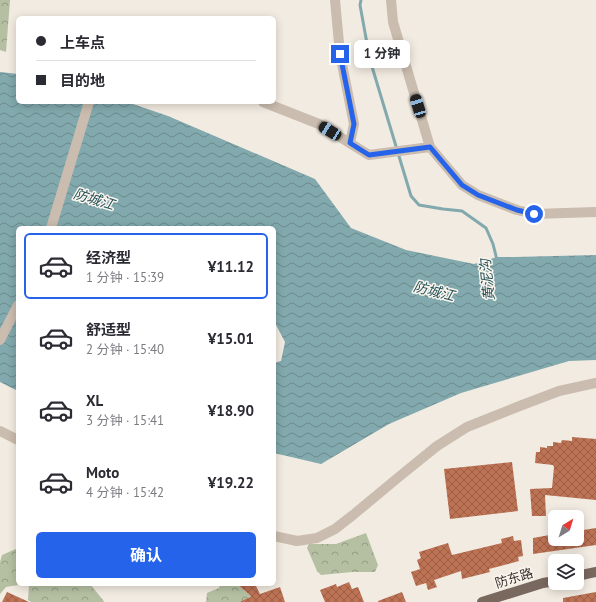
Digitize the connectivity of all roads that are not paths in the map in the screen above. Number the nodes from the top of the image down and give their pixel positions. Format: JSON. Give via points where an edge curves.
{"nodes":[{"id":1,"x":335,"y":0,"type":"edge"},
{"id":2,"x":391,"y":0,"type":"edge"},
{"id":3,"x":87,"y":104,"type":"edge"},
{"id":4,"x":268,"y":104,"type":"edge"},
{"id":5,"x":350,"y":143,"type":"junction"},
{"id":6,"x":430,"y":147,"type":"junction"},
{"id":7,"x":596,"y":212,"type":"edge"},
{"id":8,"x":52,"y":226,"type":"edge"},
{"id":9,"x":16,"y":309,"type":"edge"},
{"id":10,"x":0,"y":340,"type":"edge"},
{"id":11,"x":596,"y":383,"type":"edge"},
{"id":12,"x":0,"y":431,"type":"edge"},
{"id":13,"x":16,"y":439,"type":"edge"},
{"id":14,"x":276,"y":536,"type":"edge"},
{"id":15,"x":596,"y":572,"type":"edge"},
{"id":16,"x":584,"y":575,"type":"edge"},
{"id":17,"x":548,"y":582,"type":"edge"},
{"id":18,"x":482,"y":602,"type":"edge"}],
"edges":[{"from":1,"to":5,"type":"street","via":[[340,54],[354,124]]},
{"from":2,"to":6,"type":"street","via":[[394,22]]},
{"from":3,"to":8,"type":"street"},
{"from":4,"to":5,"type":"street","via":[[320,124]]},
{"from":5,"to":6,"type":"street","via":[[369,155]]},
{"from":6,"to":7,"type":"street","via":[[462,185],[485,198],[534,214]]},
{"from":9,"to":10,"type":"street"},
{"from":11,"to":14,"type":"street","via":[[559,391],[467,427],[437,446],[335,529],[317,538],[297,541]]},
{"from":12,"to":13,"type":"street"},
{"from":15,"to":16,"type":"main road"},
{"from":17,"to":18,"type":"main road","name":"防东路"}]}
